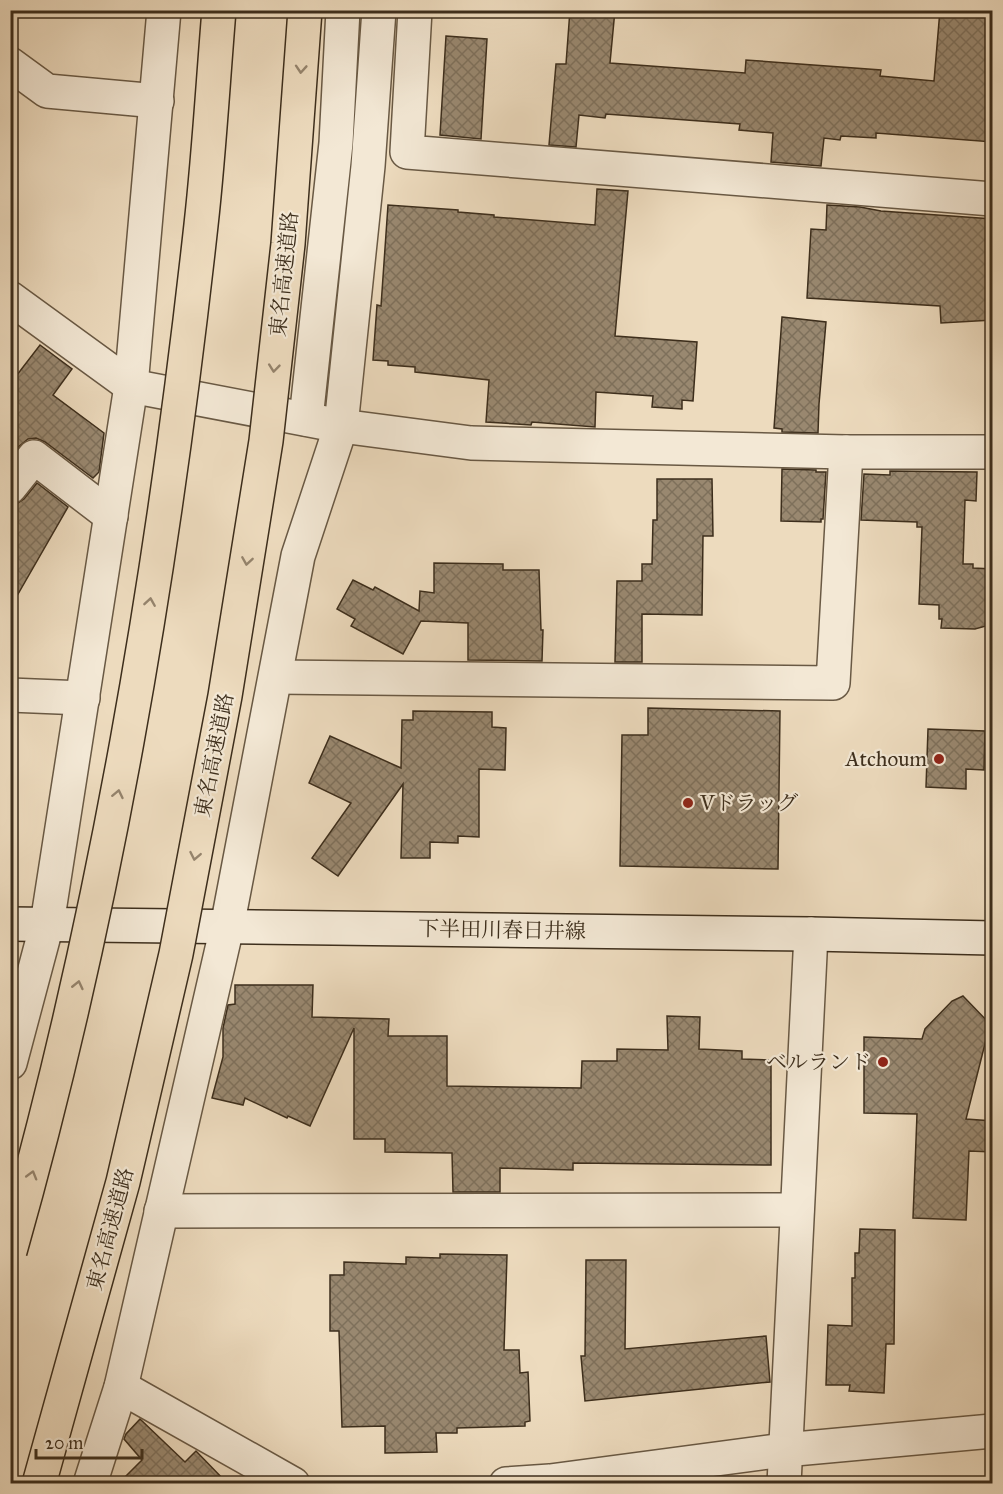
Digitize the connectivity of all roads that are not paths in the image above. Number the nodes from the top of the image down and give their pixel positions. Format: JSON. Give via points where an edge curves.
{"nodes":[{"id":1,"x":164,"y":10,"type":"edge"},
{"id":2,"x":219,"y":10,"type":"edge"},
{"id":3,"x":306,"y":10,"type":"edge"},
{"id":4,"x":343,"y":10,"type":"edge"},
{"id":5,"x":379,"y":10,"type":"edge"},
{"id":6,"x":415,"y":10,"type":"edge"},
{"id":7,"x":10,"y":64,"type":"edge"},
{"id":8,"x":157,"y":101,"type":"junction"},
{"id":9,"x":993,"y":199,"type":"edge"},
{"id":10,"x":10,"y":298,"type":"edge"},
{"id":11,"x":131,"y":386,"type":"junction"},
{"id":12,"x":306,"y":419,"type":"junction"},
{"id":13,"x":341,"y":426,"type":"junction"},
{"id":14,"x":846,"y":452,"type":"junction"},
{"id":15,"x":993,"y":452,"type":"edge"},
{"id":16,"x":10,"y":487,"type":"edge"},
{"id":17,"x":111,"y":516,"type":"junction"},
{"id":18,"x":276,"y":677,"type":"junction"},
{"id":19,"x":10,"y":695,"type":"edge"},
{"id":20,"x":83,"y":698,"type":"junction"},
{"id":21,"x":10,"y":924,"type":"edge"},
{"id":22,"x":48,"y":924,"type":"junction"},
{"id":23,"x":226,"y":927,"type":"junction"},
{"id":24,"x":811,"y":934,"type":"junction"},
{"id":25,"x":993,"y":938,"type":"edge"},
{"id":26,"x":10,"y":1063,"type":"edge"},
{"id":27,"x":797,"y":1210,"type":"junction"},
{"id":28,"x":161,"y":1211,"type":"junction"},
{"id":29,"x":10,"y":1251,"type":"edge"},
{"id":30,"x":121,"y":1387,"type":"junction"},
{"id":31,"x":993,"y":1431,"type":"edge"},
{"id":32,"x":784,"y":1450,"type":"junction"},
{"id":33,"x":550,"y":1483,"type":"edge"},
{"id":34,"x":39,"y":1484,"type":"edge"},
{"id":35,"x":90,"y":1484,"type":"edge"},
{"id":36,"x":292,"y":1484,"type":"edge"},
{"id":37,"x":506,"y":1484,"type":"edge"},
{"id":38,"x":784,"y":1484,"type":"edge"}],
"edges":[{"from":1,"to":8,"type":"street"},
{"from":29,"to":2,"type":"highway","one_way":true,"bridge":true,"via":[[38,1155],[83,965],[126,754],[164,511],[200,236]]},
{"from":3,"to":34,"type":"highway","name":"東名高速道路","one_way":true,"bridge":true,"via":[[288,244],[266,441],[225,696],[176,954],[123,1182]]},
{"from":4,"to":12,"type":"street","via":[[336,143]]},
{"from":5,"to":13,"type":"street","via":[[368,166]]},
{"from":6,"to":9,"type":"street","via":[[407,152]]},
{"from":7,"to":8,"type":"street","via":[[47,92]]},
{"from":8,"to":11,"type":"street"},
{"from":10,"to":11,"type":"street"},
{"from":11,"to":12,"type":"street"},
{"from":11,"to":17,"type":"street"},
{"from":12,"to":13,"type":"street"},
{"from":13,"to":14,"type":"street","via":[[471,443]]},
{"from":13,"to":18,"type":"street","via":[[298,556]]},
{"from":14,"to":15,"type":"street"},
{"from":14,"to":18,"type":"street","via":[[833,683]]},
{"from":16,"to":17,"type":"street","via":[[34,457]]},
{"from":17,"to":20,"type":"street"},
{"from":18,"to":23,"type":"street"},
{"from":19,"to":20,"type":"street"},
{"from":20,"to":22,"type":"street"},
{"from":21,"to":22,"type":"street","name":"下半田川春日井線"},
{"from":22,"to":23,"type":"street","name":"下半田川春日井線"},
{"from":22,"to":26,"type":"street"},
{"from":23,"to":24,"type":"street","name":"下半田川春日井線"},
{"from":23,"to":28,"type":"street"},
{"from":24,"to":25,"type":"street","name":"下半田川春日井線"},
{"from":24,"to":27,"type":"street"},
{"from":27,"to":28,"type":"street"},
{"from":27,"to":32,"type":"street"},
{"from":28,"to":30,"type":"street"},
{"from":30,"to":35,"type":"street"},
{"from":30,"to":36,"type":"street"},
{"from":31,"to":32,"type":"street"},
{"from":32,"to":33,"type":"street"},
{"from":32,"to":38,"type":"street"},
{"from":33,"to":37,"type":"street"}]}
